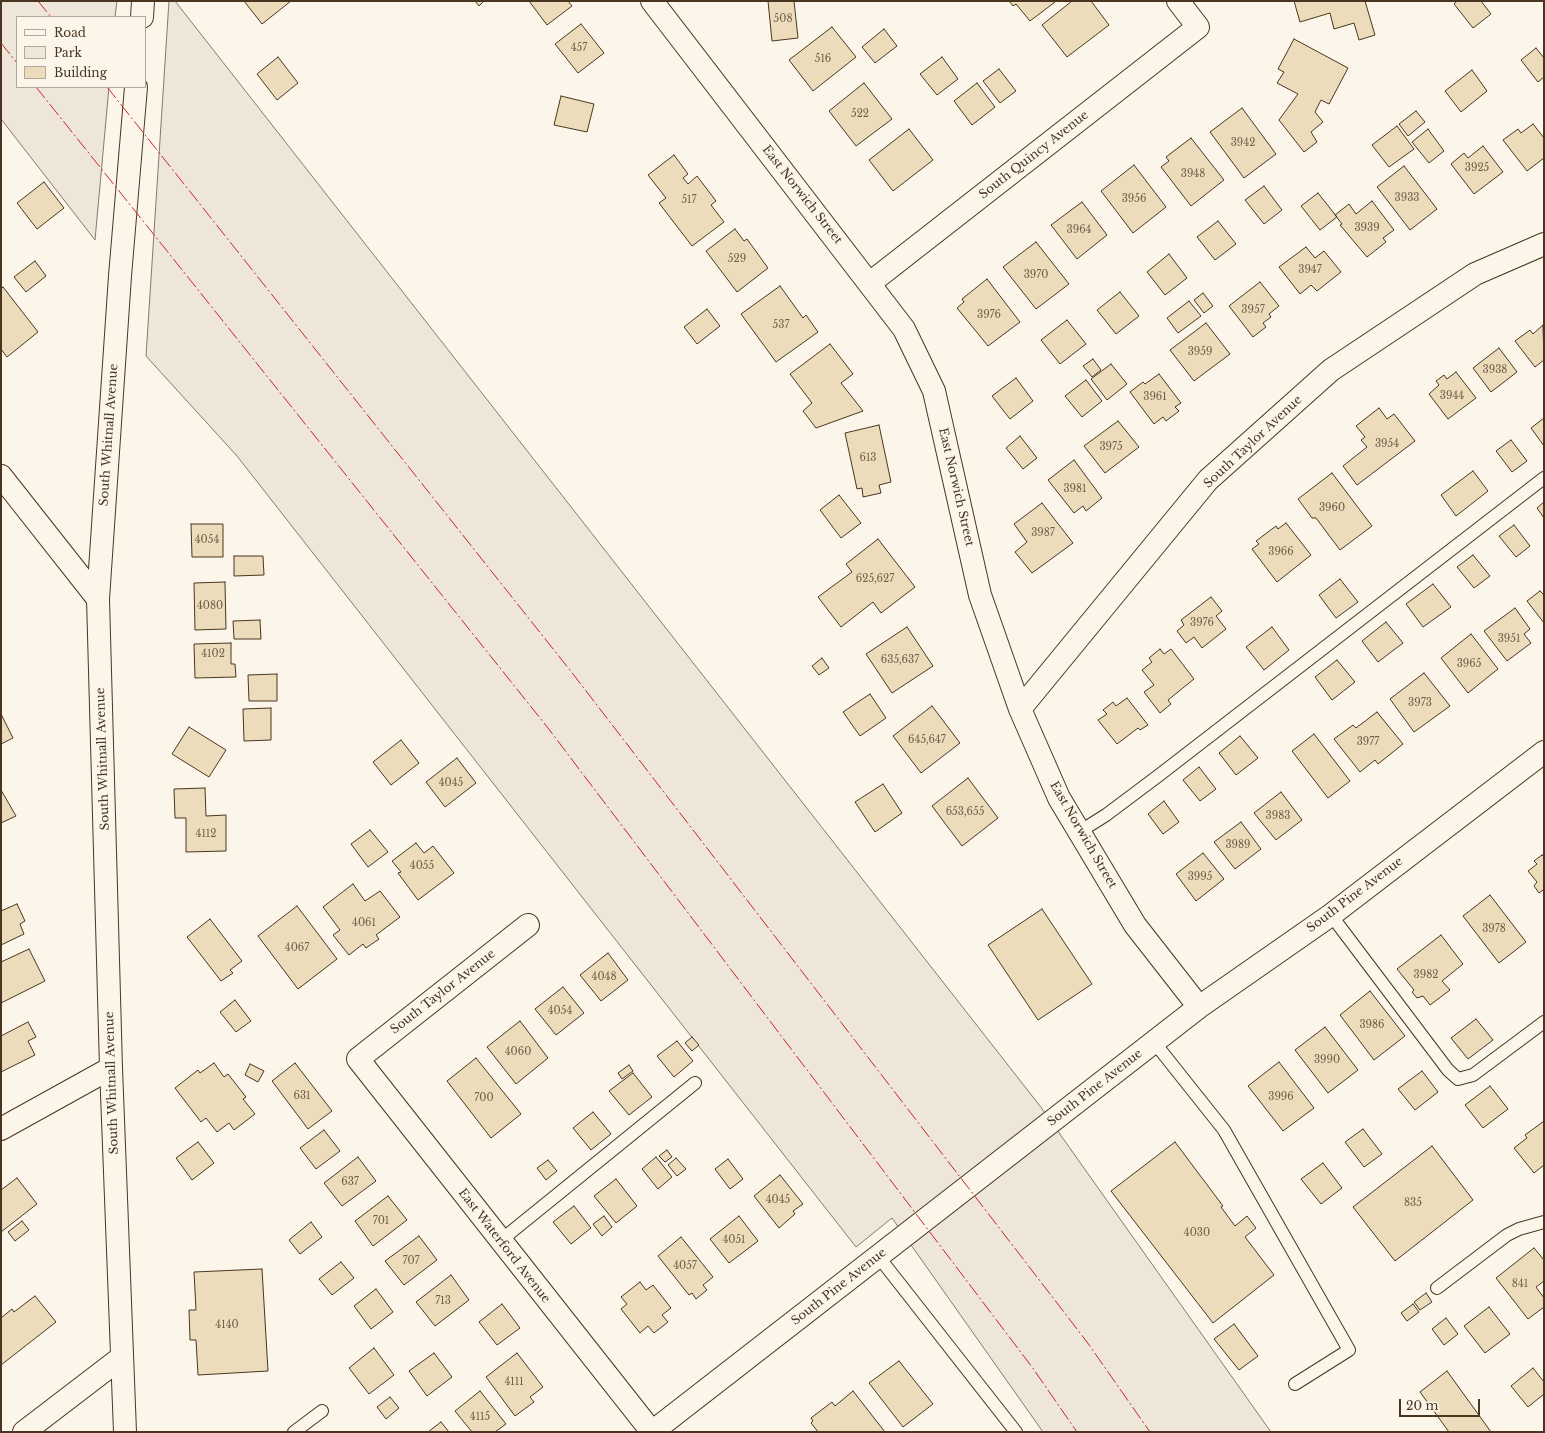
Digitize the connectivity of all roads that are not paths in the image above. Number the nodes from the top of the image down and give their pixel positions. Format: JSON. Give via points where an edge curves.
{"nodes":[{"id":1,"x":143,"y":1,"type":"edge"},
{"id":2,"x":652,"y":1,"type":"edge"},
{"id":3,"x":1178,"y":1,"type":"edge"},
{"id":4,"x":142,"y":16,"type":"edge"},
{"id":5,"x":136,"y":88,"type":"edge"},
{"id":6,"x":1544,"y":244,"type":"edge"},
{"id":7,"x":870,"y":283,"type":"junction"},
{"id":8,"x":1,"y":476,"type":"edge"},
{"id":9,"x":1544,"y":478,"type":"edge"},
{"id":10,"x":98,"y":599,"type":"junction"},
{"id":11,"x":1020,"y":709,"type":"junction"},
{"id":12,"x":1544,"y":752,"type":"edge"},
{"id":13,"x":1079,"y":832,"type":"junction"},
{"id":14,"x":1331,"y":915,"type":"junction"},
{"id":15,"x":528,"y":925,"type":"dead end"},
{"id":16,"x":1199,"y":1007,"type":"junction"},
{"id":17,"x":1544,"y":1022,"type":"edge"},
{"id":18,"x":1154,"y":1042,"type":"junction"},
{"id":19,"x":358,"y":1059,"type":"joint"},
{"id":20,"x":111,"y":1068,"type":"junction"},
{"id":21,"x":695,"y":1083,"type":"dead end"},
{"id":22,"x":1,"y":1129,"type":"edge"},
{"id":23,"x":1544,"y":1222,"type":"edge"},
{"id":24,"x":500,"y":1241,"type":"junction"},
{"id":25,"x":878,"y":1256,"type":"junction"},
{"id":26,"x":1437,"y":1288,"type":"dead end"},
{"id":27,"x":122,"y":1357,"type":"junction"},
{"id":28,"x":1295,"y":1384,"type":"dead end"},
{"id":29,"x":322,"y":1411,"type":"dead end"},
{"id":30,"x":24,"y":1432,"type":"edge"},
{"id":31,"x":125,"y":1432,"type":"edge"},
{"id":32,"x":294,"y":1432,"type":"edge"},
{"id":33,"x":652,"y":1432,"type":"edge"},
{"id":34,"x":1016,"y":1432,"type":"edge"}],
"edges":[{"from":1,"to":4,"type":"street"},
{"from":2,"to":7,"type":"street","name":"East Norwich Street"},
{"from":3,"to":7,"type":"street","name":"South Quincy Avenue","via":[[1198,27]]},
{"from":5,"to":10,"type":"street","name":"South Whitnall Avenue"},
{"from":6,"to":11,"type":"street","name":"South Taylor Avenue","via":[[1475,274],[1325,375],[1208,480]]},
{"from":7,"to":11,"type":"street","name":"East Norwich Street","via":[[904,329],[934,391],[980,595]]},
{"from":8,"to":10,"type":"street"},
{"from":9,"to":13,"type":"lane","via":[[1158,776]]},
{"from":10,"to":20,"type":"street","name":"South Whitnall Avenue"},
{"from":11,"to":13,"type":"street","name":"East Norwich Street","via":[[1059,798]]},
{"from":12,"to":14,"type":"street","name":"South Pine Avenue"},
{"from":13,"to":16,"type":"street","name":"East Norwich Street","via":[[1135,925]]},
{"from":14,"to":16,"type":"street","name":"South Pine Avenue"},
{"from":14,"to":17,"type":"lane","via":[[1448,1070],[1458,1079],[1473,1075]]},
{"from":15,"to":19,"type":"street","name":"South Taylor Avenue"},
{"from":16,"to":18,"type":"street","name":"South Pine Avenue"},
{"from":18,"to":25,"type":"street","name":"South Pine Avenue"},
{"from":18,"to":28,"type":"lane","via":[[1224,1130],[1349,1350]]},
{"from":19,"to":24,"type":"street","name":"East Waterford Avenue"},
{"from":20,"to":22,"type":"street"},
{"from":20,"to":27,"type":"street","name":"South Whitnall Avenue"},
{"from":21,"to":24,"type":"lane"},
{"from":23,"to":26,"type":"lane","via":[[1518,1229],[1507,1235]]},
{"from":24,"to":33,"type":"street","name":"East Waterford Avenue"},
{"from":25,"to":33,"type":"street","name":"South Pine Avenue"},
{"from":25,"to":34,"type":"lane"},
{"from":27,"to":30,"type":"street"},
{"from":27,"to":31,"type":"street","name":"South Whitnall Avenue"},
{"from":29,"to":32,"type":"lane"}]}
